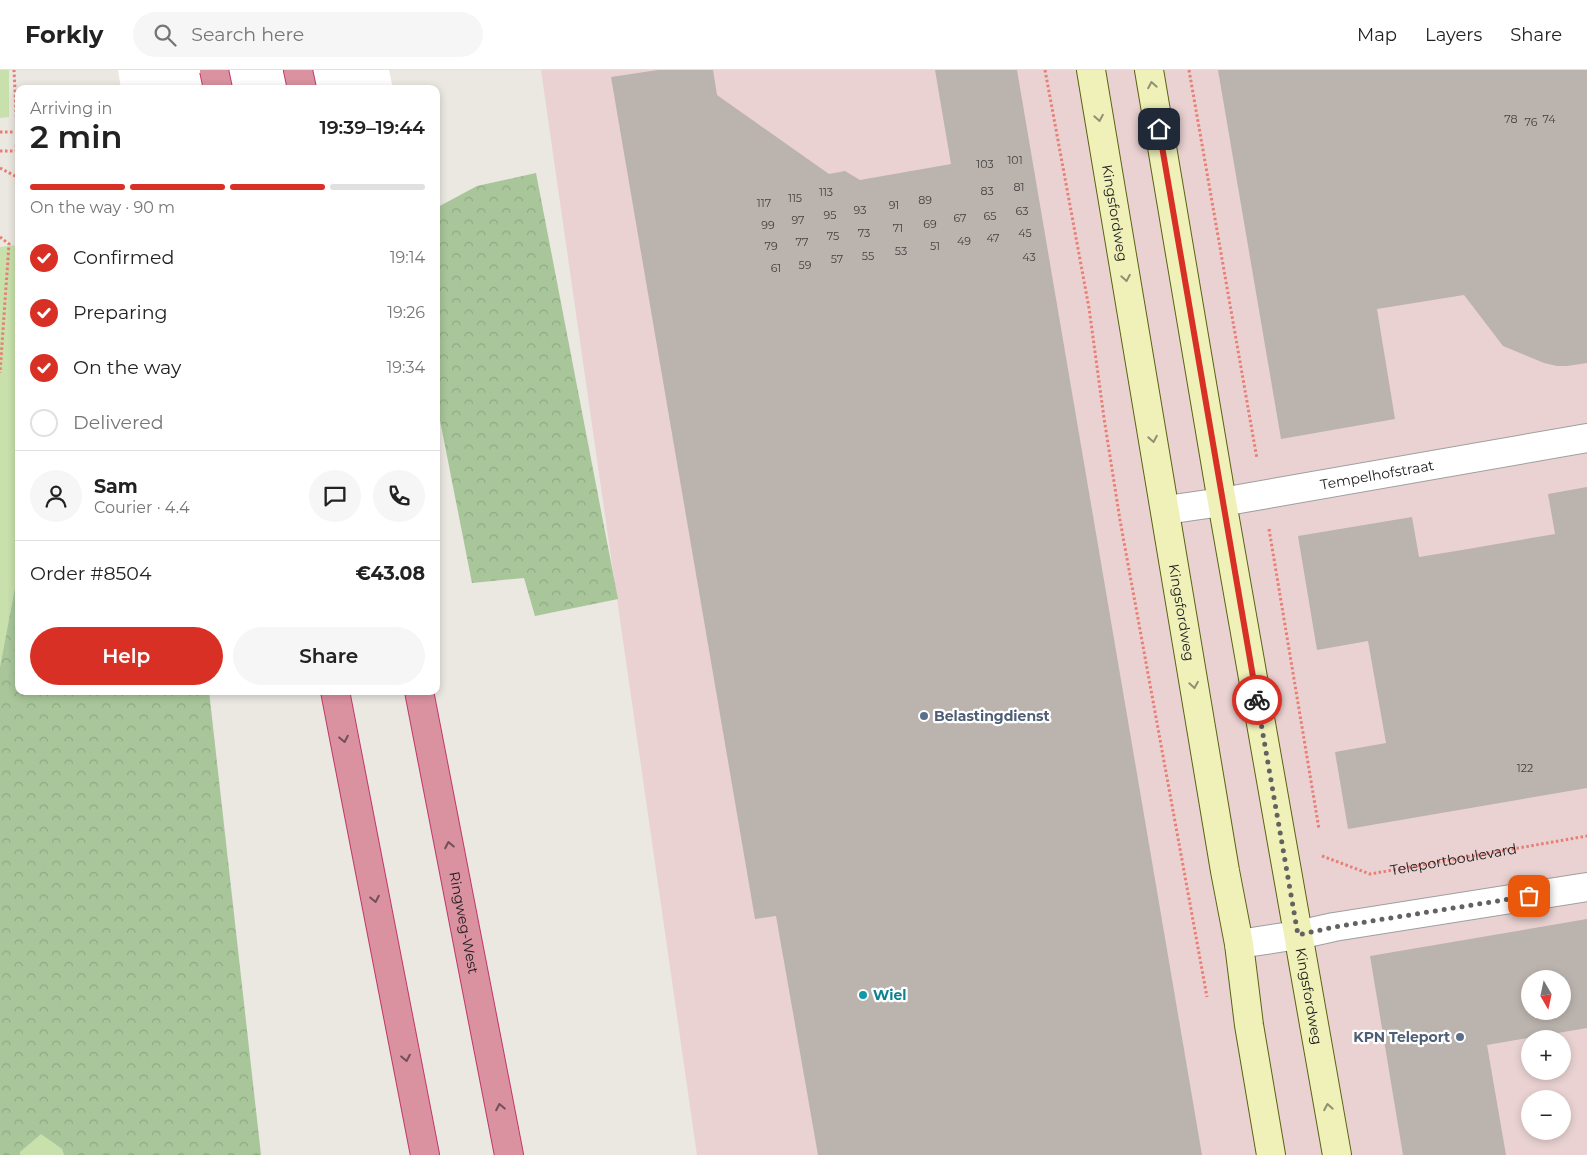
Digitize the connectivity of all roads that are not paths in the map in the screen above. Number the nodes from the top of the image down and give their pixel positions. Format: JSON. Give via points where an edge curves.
{"nodes":[{"id":1,"x":214,"y":70,"type":"edge"},
{"id":2,"x":298,"y":70,"type":"edge"},
{"id":3,"x":1091,"y":70,"type":"edge"},
{"id":4,"x":1149,"y":70,"type":"edge"},
{"id":5,"x":217,"y":85,"type":"edge"},
{"id":6,"x":301,"y":85,"type":"edge"},
{"id":7,"x":1587,"y":438,"type":"edge"},
{"id":8,"x":1222,"y":502,"type":"junction"},
{"id":9,"x":1166,"y":510,"type":"junction"},
{"id":10,"x":336,"y":695,"type":"edge"},
{"id":11,"x":420,"y":695,"type":"edge"},
{"id":12,"x":1587,"y":887,"type":"edge"},
{"id":13,"x":1298,"y":935,"type":"junction"},
{"id":14,"x":1239,"y":944,"type":"junction"},
{"id":15,"x":425,"y":1155,"type":"edge"},
{"id":16,"x":509,"y":1155,"type":"edge"},
{"id":17,"x":1271,"y":1155,"type":"edge"},
{"id":18,"x":1337,"y":1155,"type":"edge"}],
"edges":[{"from":1,"to":5,"type":"highway","bridge":true},
{"from":2,"to":6,"type":"highway"},
{"from":3,"to":9,"type":"street","name":"Kingsfordweg","one_way":true},
{"from":8,"to":4,"type":"street","name":"Kingsfordweg","one_way":true},
{"from":7,"to":8,"type":"street","name":"Tempelhofstraat"},
{"from":8,"to":9,"type":"street","name":"Tempelhofstraat"},
{"from":8,"to":13,"type":"street","name":"Kingsfordweg"},
{"from":9,"to":14,"type":"street","name":"Kingsfordweg","one_way":true,"via":[[1224,871]]},
{"from":10,"to":15,"type":"highway","one_way":true},
{"from":16,"to":11,"type":"highway","name":"Ringweg-West","one_way":true},
{"from":12,"to":13,"type":"street"},
{"from":13,"to":14,"type":"street"},
{"from":18,"to":13,"type":"street","name":"Kingsfordweg","one_way":true},
{"from":14,"to":17,"type":"street","name":"Kingsfordweg"}]}
